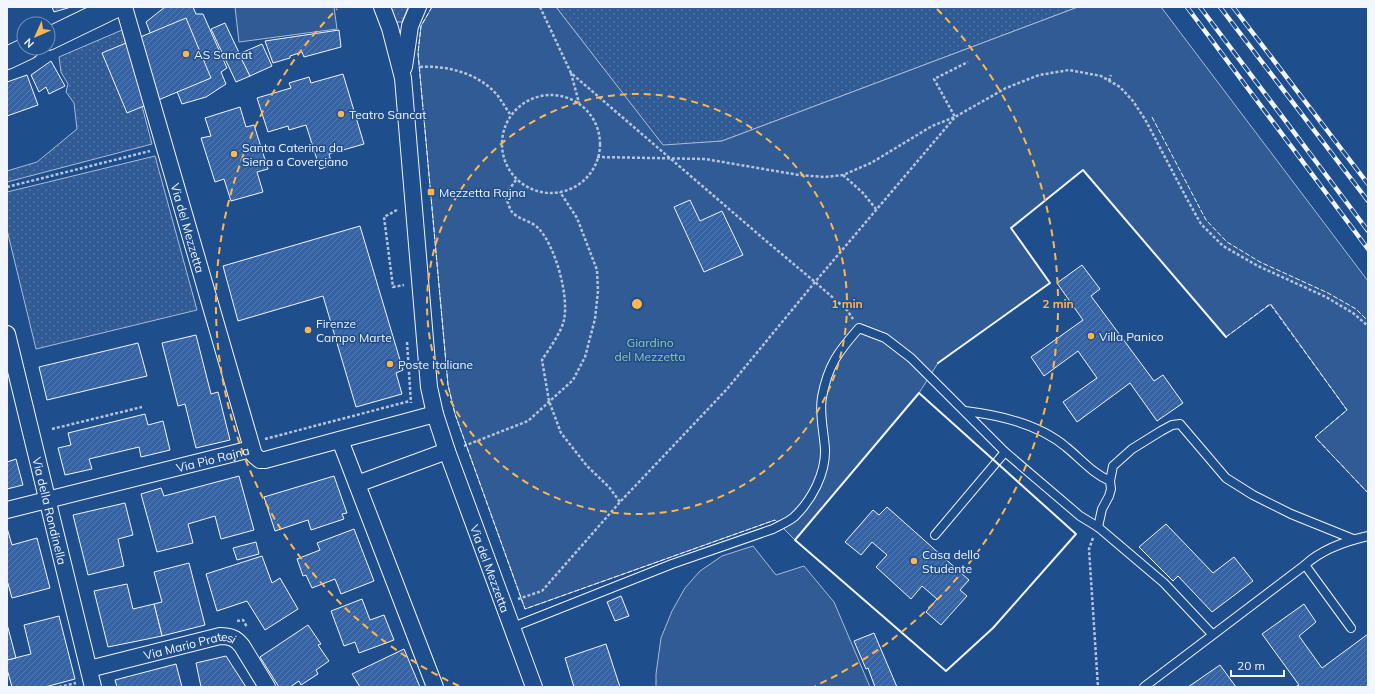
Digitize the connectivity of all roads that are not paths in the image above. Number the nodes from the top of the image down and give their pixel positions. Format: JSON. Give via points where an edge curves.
{"nodes":[{"id":1,"x":114,"y":7,"type":"edge"},
{"id":2,"x":124,"y":7,"type":"edge"},
{"id":3,"x":382,"y":7,"type":"edge"},
{"id":4,"x":418,"y":7,"type":"edge"},
{"id":5,"x":56,"y":34,"type":"edge"},
{"id":6,"x":403,"y":78,"type":"junction"},
{"id":7,"x":7,"y":334,"type":"edge"},
{"id":8,"x":965,"y":411,"type":"junction"},
{"id":9,"x":435,"y":414,"type":"junction"},
{"id":10,"x":340,"y":440,"type":"junction"},
{"id":11,"x":257,"y":444,"type":"junction"},
{"id":12,"x":447,"y":451,"type":"junction"},
{"id":13,"x":1005,"y":452,"type":"junction"},
{"id":14,"x":1110,"y":481,"type":"junction"},
{"id":15,"x":357,"y":484,"type":"junction"},
{"id":16,"x":48,"y":500,"type":"junction"},
{"id":17,"x":7,"y":510,"type":"edge"},
{"id":18,"x":1098,"y":527,"type":"junction"},
{"id":19,"x":935,"y":535,"type":"dead end"},
{"id":20,"x":1368,"y":536,"type":"edge"},
{"id":21,"x":1353,"y":539,"type":"junction"},
{"id":22,"x":1305,"y":564,"type":"junction"},
{"id":23,"x":513,"y":628,"type":"junction"},
{"id":24,"x":1351,"y":628,"type":"dead end"},
{"id":25,"x":1212,"y":634,"type":"junction"},
{"id":26,"x":89,"y":669,"type":"junction"},
{"id":27,"x":93,"y":687,"type":"edge"},
{"id":28,"x":267,"y":687,"type":"edge"},
{"id":29,"x":435,"y":687,"type":"edge"},
{"id":30,"x":534,"y":687,"type":"edge"},
{"id":31,"x":1145,"y":687,"type":"edge"}],
"edges":[{"from":1,"to":5,"type":"main road"},
{"from":2,"to":11,"type":"street","name":"Via del Mezzetta"},
{"from":3,"to":6,"type":"street","name":"Via del Mezzetta"},
{"from":4,"to":6,"type":"street","name":"Via del Mezzetta","via":[[408,32]]},
{"from":6,"to":9,"type":"street","name":"Via del Mezzetta","via":[[429,387]]},
{"from":7,"to":16,"type":"street","name":"Via della Rondinella"},
{"from":8,"to":13,"type":"lane"},
{"from":8,"to":14,"type":"lane","via":[[1022,423],[1043,432],[1065,446],[1099,476]]},
{"from":8,"to":23,"type":"lane","via":[[911,358],[885,338],[859,328],[829,369],[822,399],[824,466],[816,486],[794,517],[773,528],[672,564]]},
{"from":9,"to":10,"type":"street","name":"Via Pio Rajna"},
{"from":9,"to":12,"type":"street","name":"Via del Mezzetta"},
{"from":10,"to":11,"type":"street","name":"Via Pio Rajna","via":[[264,460],[256,457]]},
{"from":10,"to":15,"type":"street"},
{"from":11,"to":16,"type":"street","name":"Via Pio Rajna"},
{"from":12,"to":15,"type":"street"},
{"from":12,"to":23,"type":"street","name":"Via del Mezzetta"},
{"from":13,"to":18,"type":"lane","via":[[1080,516]]},
{"from":13,"to":19,"type":"lane"},
{"from":14,"to":18,"type":"lane","via":[[1111,489],[1102,508]]},
{"from":14,"to":21,"type":"lane","via":[[1113,466],[1132,449],[1172,425],[1180,424],[1226,478],[1285,511]]},
{"from":15,"to":29,"type":"street"},
{"from":16,"to":17,"type":"street","name":"Via Pio Rajna"},
{"from":16,"to":26,"type":"street","name":"Via della Rondinella"},
{"from":18,"to":25,"type":"lane","via":[[1164,583]]},
{"from":20,"to":21,"type":"lane"},
{"from":21,"to":22,"type":"lane","via":[[1314,557]]},
{"from":22,"to":24,"type":"lane"},
{"from":22,"to":25,"type":"lane"},
{"from":23,"to":30,"type":"street","name":"Via del Mezzetta"},
{"from":25,"to":31,"type":"lane"},
{"from":26,"to":27,"type":"street","name":"Via della Rondinella"},
{"from":26,"to":28,"type":"street","name":"Via Mario Pratesi","via":[[226,636],[237,640],[242,646]]}]}
